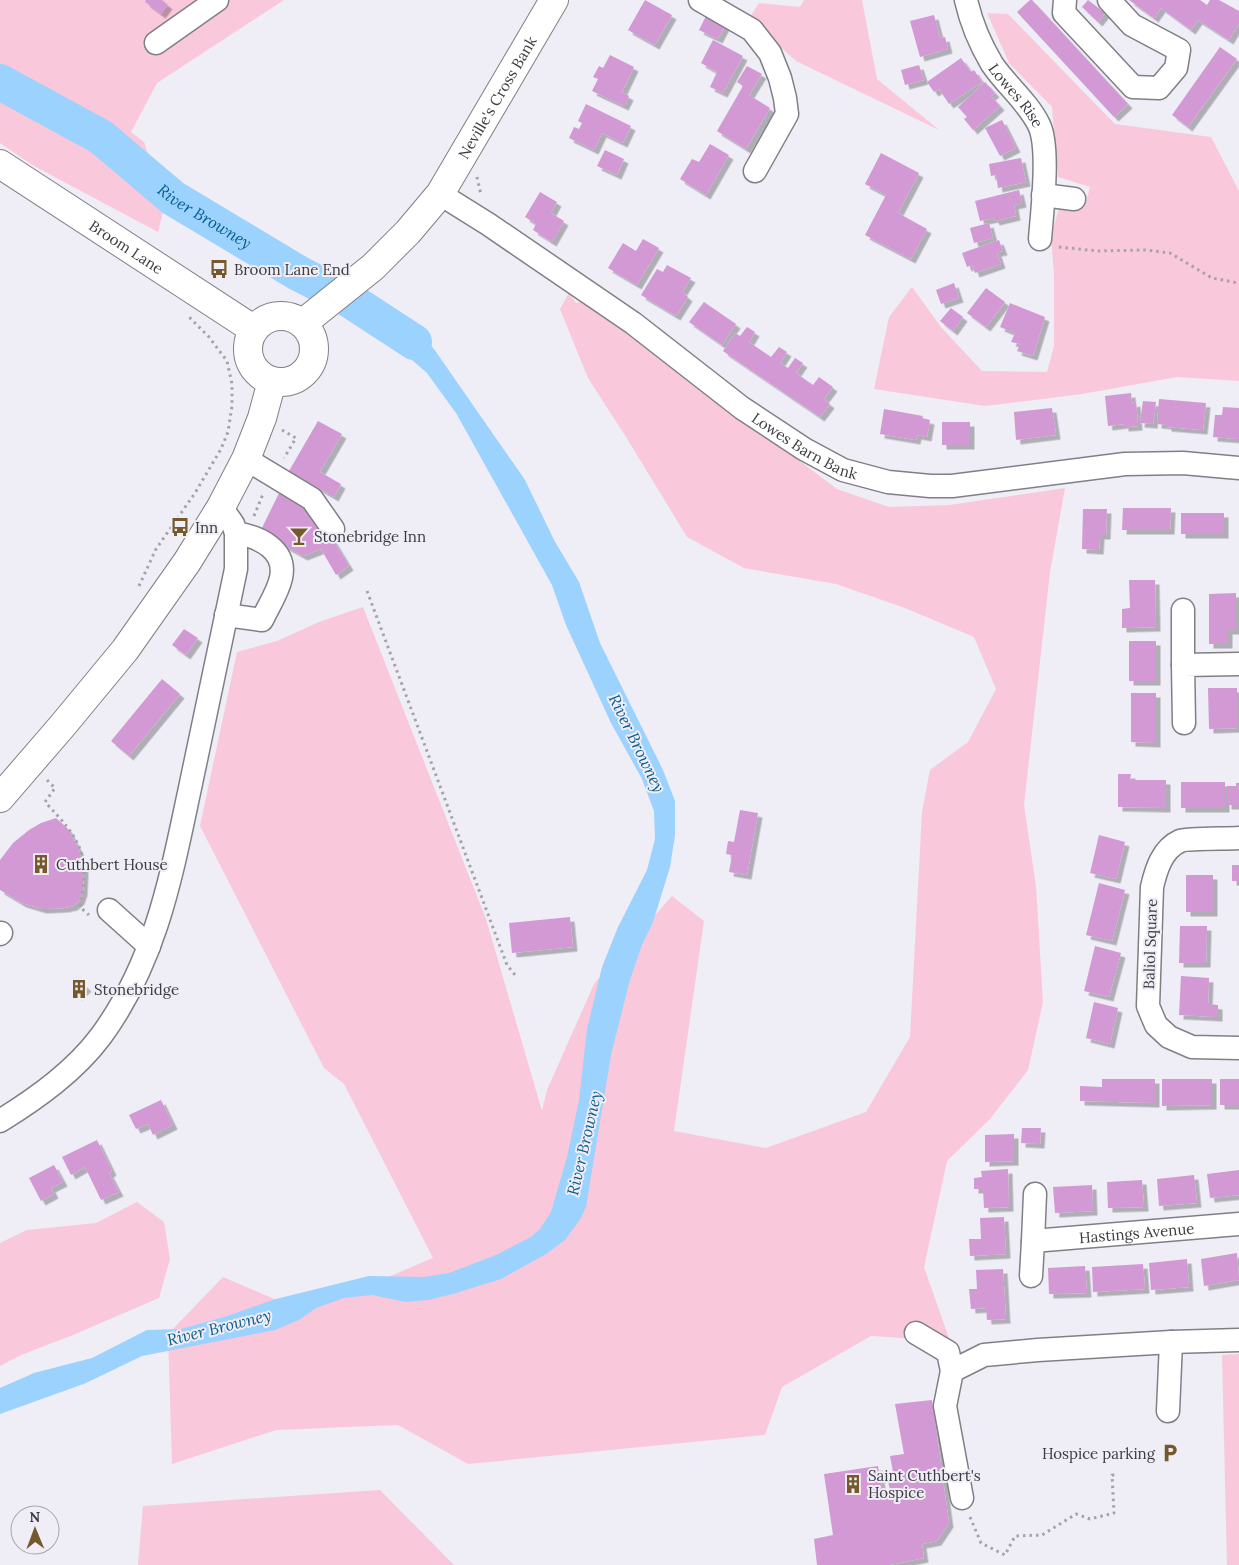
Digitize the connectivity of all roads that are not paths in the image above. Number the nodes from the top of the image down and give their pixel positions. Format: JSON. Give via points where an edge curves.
{"nodes":[{"id":1,"x":216,"y":0,"type":"edge"},
{"id":2,"x":554,"y":0,"type":"edge"},
{"id":3,"x":700,"y":0,"type":"edge"},
{"id":4,"x":966,"y":0,"type":"edge"},
{"id":5,"x":1065,"y":0,"type":"edge"},
{"id":6,"x":1109,"y":0,"type":"edge"},
{"id":7,"x":156,"y":43,"type":"dead end"},
{"id":8,"x":0,"y":164,"type":"edge"},
{"id":9,"x":755,"y":171,"type":"dead end"},
{"id":10,"x":440,"y":194,"type":"junction"},
{"id":11,"x":1043,"y":195,"type":"junction"},
{"id":12,"x":1074,"y":198,"type":"dead end"},
{"id":13,"x":1040,"y":239,"type":"road end"},
{"id":14,"x":303,"y":323,"type":"junction"},
{"id":15,"x":253,"y":330,"type":"junction"},
{"id":16,"x":272,"y":381,"type":"junction"},
{"id":17,"x":246,"y":458,"type":"junction"},
{"id":18,"x":1239,"y":468,"type":"edge"},
{"id":19,"x":221,"y":507,"type":"junction"},
{"id":20,"x":333,"y":529,"type":"dead end"},
{"id":21,"x":236,"y":533,"type":"junction"},
{"id":22,"x":1183,"y":610,"type":"dead end"},
{"id":23,"x":226,"y":615,"type":"junction"},
{"id":24,"x":1239,"y":664,"type":"edge"},
{"id":25,"x":1183,"y":665,"type":"junction"},
{"id":26,"x":1184,"y":723,"type":"dead end"},
{"id":27,"x":0,"y":798,"type":"edge"},
{"id":28,"x":1239,"y":838,"type":"edge"},
{"id":29,"x":101,"y":914,"type":"road end"},
{"id":30,"x":149,"y":946,"type":"junction"},
{"id":31,"x":1239,"y":1048,"type":"edge"},
{"id":32,"x":0,"y":1121,"type":"edge"},
{"id":33,"x":1035,"y":1194,"type":"dead end"},
{"id":34,"x":1239,"y":1224,"type":"edge"},
{"id":35,"x":1033,"y":1241,"type":"junction"},
{"id":36,"x":1031,"y":1276,"type":"dead end"},
{"id":37,"x":916,"y":1333,"type":"dead end"},
{"id":38,"x":1239,"y":1340,"type":"edge"},
{"id":39,"x":1170,"y":1342,"type":"junction"},
{"id":40,"x":952,"y":1371,"type":"junction"},
{"id":41,"x":1168,"y":1411,"type":"dead end"},
{"id":42,"x":962,"y":1498,"type":"road end"}],
"edges":[{"from":1,"to":7,"type":"street"},
{"from":2,"to":10,"type":"main road","name":"Neville's Cross Bank"},
{"from":3,"to":9,"type":"street","via":[[752,30],[770,53],[780,78],[786,114]]},
{"from":4,"to":11,"type":"street","name":"Lowes Rise","via":[[971,20],[992,64],[1040,126],[1044,148]]},
{"from":5,"to":6,"type":"street","via":[[1064,13],[1133,86],[1159,88],[1176,68],[1179,50],[1132,25]]},
{"from":8,"to":15,"type":"main road","name":"Broom Lane"},
{"from":10,"to":14,"type":"main road","name":"Neville's Cross Bank","via":[[373,267]]},
{"from":10,"to":18,"type":"street","name":"Lowes Barn Bank","via":[[633,324],[742,408],[804,449],[843,470],[888,482],[952,486],[1125,464],[1183,463]]},
{"from":11,"to":12,"type":"street"},
{"from":11,"to":13,"type":"street","name":"Lowes Rise"},
{"from":14,"to":15,"type":"main road","via":[[294,317],[271,316]]},
{"from":14,"to":16,"type":"main road","via":[[314,340],[313,360],[301,376],[287,381]]},
{"from":15,"to":16,"type":"main road","via":[[247,350],[250,360],[258,373]]},
{"from":16,"to":17,"type":"main road"},
{"from":17,"to":19,"type":"main road"},
{"from":17,"to":20,"type":"street","via":[[312,499]]},
{"from":19,"to":21,"type":"street"},
{"from":19,"to":27,"type":"main road","via":[[187,562],[124,650]]},
{"from":21,"to":23,"type":"street","via":[[236,569]]},
{"from":21,"to":23,"type":"street","via":[[260,539],[276,551],[283,566],[281,580],[262,620]]},
{"from":22,"to":25,"type":"street"},
{"from":23,"to":30,"type":"street","via":[[167,893]]},
{"from":24,"to":25,"type":"street"},
{"from":25,"to":26,"type":"street"},
{"from":28,"to":31,"type":"street","name":"Baliol Square","via":[[1180,841],[1166,852],[1152,887],[1148,1006],[1156,1025],[1184,1044]]},
{"from":29,"to":30,"type":"street"},
{"from":30,"to":32,"type":"street","via":[[124,1002],[100,1037],[73,1067],[28,1104]]},
{"from":33,"to":35,"type":"street"},
{"from":34,"to":35,"type":"street","name":"Hastings Avenue"},
{"from":35,"to":36,"type":"street"},
{"from":37,"to":40,"type":"street","via":[[948,1352]]},
{"from":38,"to":39,"type":"street"},
{"from":39,"to":40,"type":"street","via":[[984,1356]]},
{"from":39,"to":41,"type":"street"},
{"from":40,"to":42,"type":"street","via":[[945,1406]]}]}
